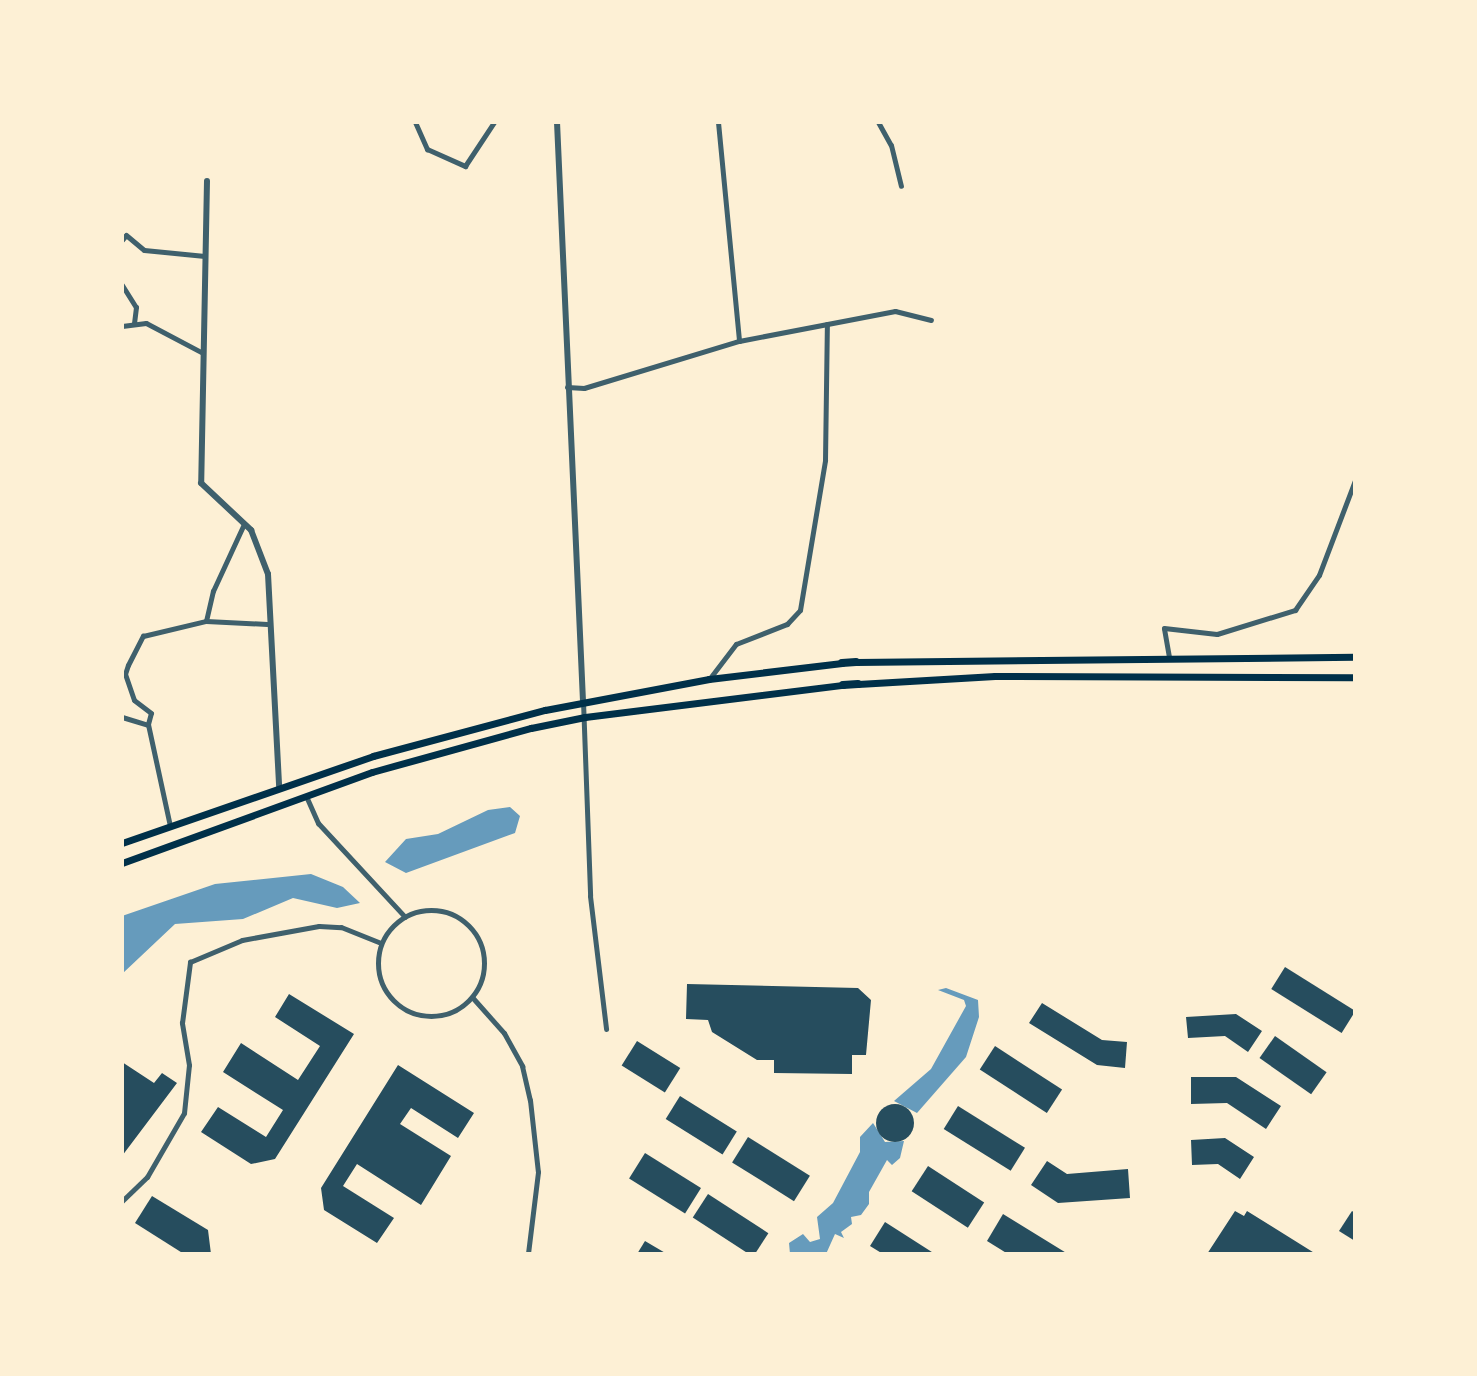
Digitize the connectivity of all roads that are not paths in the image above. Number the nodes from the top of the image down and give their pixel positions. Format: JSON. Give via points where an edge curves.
{"nodes":[{"id":1,"x":415,"y":122,"type":"edge"},
{"id":2,"x":494,"y":122,"type":"edge"},
{"id":3,"x":557,"y":122,"type":"edge"},
{"id":4,"x":718,"y":122,"type":"edge"},
{"id":5,"x":878,"y":122,"type":"edge"},
{"id":6,"x":207,"y":181,"type":"dead end"},
{"id":7,"x":901,"y":186,"type":"dead end"},
{"id":8,"x":122,"y":240,"type":"edge"},
{"id":9,"x":205,"y":256,"type":"junction"},
{"id":10,"x":122,"y":285,"type":"edge"},
{"id":11,"x":931,"y":320,"type":"dead end"},
{"id":12,"x":134,"y":324,"type":"junction"},
{"id":13,"x":827,"y":324,"type":"junction"},
{"id":14,"x":122,"y":326,"type":"edge"},
{"id":15,"x":739,"y":341,"type":"junction"},
{"id":16,"x":203,"y":353,"type":"junction"},
{"id":17,"x":566,"y":387,"type":"junction"},
{"id":18,"x":1355,"y":480,"type":"edge"},
{"id":19,"x":244,"y":524,"type":"junction"},
{"id":20,"x":206,"y":621,"type":"junction"},
{"id":21,"x":267,"y":624,"type":"junction"},
{"id":22,"x":1169,"y":657,"type":"junction"},
{"id":23,"x":1355,"y":657,"type":"edge"},
{"id":24,"x":856,"y":662,"type":"joint"},
{"id":25,"x":842,"y":663,"type":"joint"},
{"id":26,"x":1355,"y":677,"type":"edge"},
{"id":27,"x":709,"y":679,"type":"junction"},
{"id":28,"x":858,"y":684,"type":"joint"},
{"id":29,"x":843,"y":685,"type":"joint"},
{"id":30,"x":583,"y":701,"type":"junction"},
{"id":31,"x":122,"y":717,"type":"edge"},
{"id":32,"x":585,"y":717,"type":"junction"},
{"id":33,"x":148,"y":725,"type":"junction"},
{"id":34,"x":279,"y":787,"type":"junction"},
{"id":35,"x":305,"y":795,"type":"junction"},
{"id":36,"x":170,"y":826,"type":"junction"},
{"id":37,"x":122,"y":843,"type":"edge"},
{"id":38,"x":122,"y":863,"type":"edge"},
{"id":39,"x":405,"y":917,"type":"junction"},
{"id":40,"x":381,"y":943,"type":"junction"},
{"id":41,"x":472,"y":997,"type":"junction"},
{"id":42,"x":606,"y":1029,"type":"dead end"},
{"id":43,"x":122,"y":1201,"type":"edge"},
{"id":44,"x":528,"y":1254,"type":"edge"}],
"edges":[{"from":1,"to":2,"type":"street","via":[[427,149],[465,166]]},
{"from":3,"to":17,"type":"street"},
{"from":4,"to":15,"type":"street"},
{"from":5,"to":7,"type":"street","via":[[891,145]]},
{"from":6,"to":9,"type":"street"},
{"from":8,"to":9,"type":"street","via":[[126,235],[144,250]]},
{"from":9,"to":16,"type":"street"},
{"from":10,"to":12,"type":"street","via":[[136,307]]},
{"from":11,"to":13,"type":"street","via":[[895,311]]},
{"from":12,"to":14,"type":"street"},
{"from":12,"to":16,"type":"street","via":[[146,323]]},
{"from":13,"to":15,"type":"street"},
{"from":13,"to":27,"type":"street","via":[[825,460],[800,610],[787,624],[736,644]]},
{"from":15,"to":17,"type":"street","via":[[584,388]]},
{"from":16,"to":19,"type":"street","via":[[201,483]]},
{"from":17,"to":30,"type":"street"},
{"from":18,"to":22,"type":"street","via":[[1319,575],[1295,610],[1217,634],[1164,628]]},
{"from":19,"to":20,"type":"street","via":[[213,591]]},
{"from":19,"to":21,"type":"street","via":[[268,574]]},
{"from":20,"to":21,"type":"street"},
{"from":20,"to":33,"type":"street","via":[[143,636],[125,674],[134,700],[151,713]]},
{"from":21,"to":34,"type":"street"},
{"from":22,"to":23,"type":"main road"},
{"from":22,"to":24,"type":"main road"},
{"from":24,"to":25,"type":"main road"},
{"from":25,"to":27,"type":"main road"},
{"from":26,"to":28,"type":"main road","via":[[995,676]]},
{"from":27,"to":30,"type":"main road"},
{"from":28,"to":29,"type":"main road"},
{"from":29,"to":32,"type":"main road"},
{"from":30,"to":32,"type":"street"},
{"from":30,"to":34,"type":"main road","via":[[439,737]]},
{"from":31,"to":33,"type":"street"},
{"from":32,"to":35,"type":"main road","via":[[459,746]]},
{"from":32,"to":42,"type":"street","via":[[590,896]]},
{"from":33,"to":36,"type":"street"},
{"from":34,"to":36,"type":"main road"},
{"from":35,"to":38,"type":"main road"},
{"from":35,"to":39,"type":"street","via":[[318,823]]},
{"from":36,"to":37,"type":"main road"},
{"from":39,"to":40,"type":"street"},
{"from":39,"to":41,"type":"street","via":[[431,910],[468,925],[484,961]]},
{"from":40,"to":41,"type":"street","via":[[377,966],[383,988],[408,1012],[443,1015]]},
{"from":40,"to":43,"type":"street","via":[[351,930],[319,926],[242,940],[190,962],[182,1023],[189,1065],[184,1113],[147,1177]]},
{"from":41,"to":44,"type":"street","via":[[504,1033],[522,1066],[530,1100],[538,1172]]}]}
